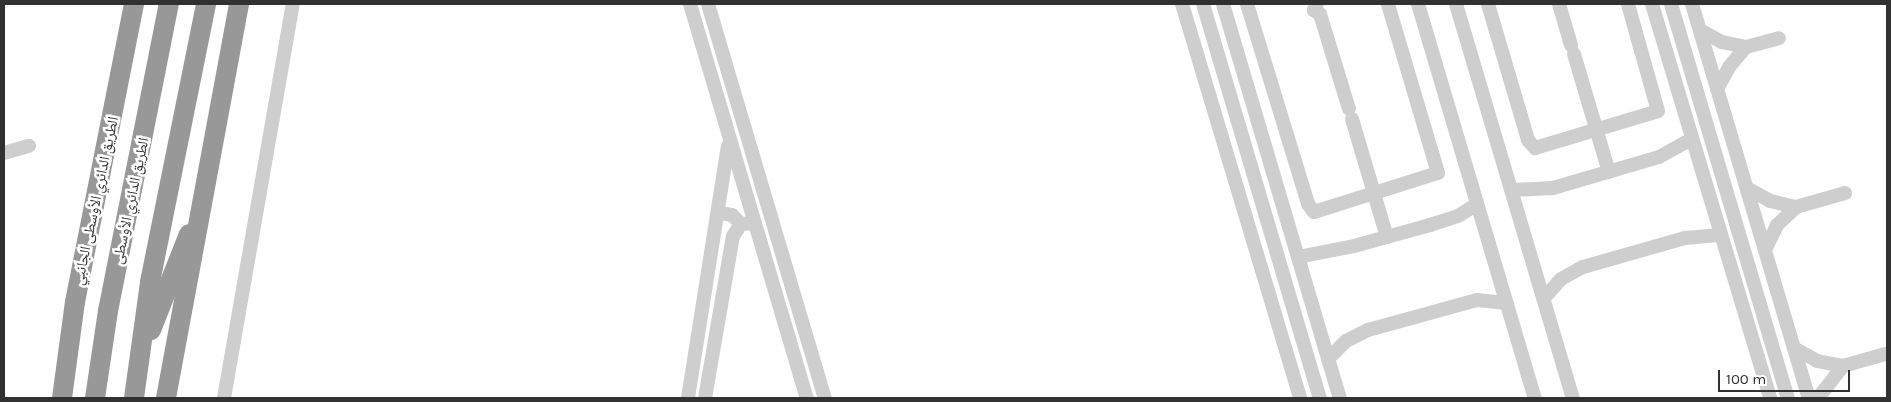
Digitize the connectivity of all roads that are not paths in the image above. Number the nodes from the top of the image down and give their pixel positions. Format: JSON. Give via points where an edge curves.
{"nodes":[{"id":1,"x":134,"y":4,"type":"edge"},
{"id":2,"x":169,"y":4,"type":"edge"},
{"id":3,"x":206,"y":4,"type":"edge"},
{"id":4,"x":239,"y":4,"type":"edge"},
{"id":5,"x":293,"y":4,"type":"edge"},
{"id":6,"x":690,"y":4,"type":"edge"},
{"id":7,"x":708,"y":4,"type":"edge"},
{"id":8,"x":1182,"y":4,"type":"edge"},
{"id":9,"x":1203,"y":4,"type":"edge"},
{"id":10,"x":1223,"y":4,"type":"edge"},
{"id":11,"x":1247,"y":4,"type":"edge"},
{"id":12,"x":1388,"y":4,"type":"edge"},
{"id":13,"x":1418,"y":4,"type":"edge"},
{"id":14,"x":1456,"y":4,"type":"edge"},
{"id":15,"x":1488,"y":4,"type":"edge"},
{"id":16,"x":1559,"y":4,"type":"edge"},
{"id":17,"x":1628,"y":4,"type":"edge"},
{"id":18,"x":1652,"y":4,"type":"edge"},
{"id":19,"x":1671,"y":4,"type":"edge"},
{"id":20,"x":1692,"y":4,"type":"edge"},
{"id":21,"x":1319,"y":7,"type":"edge"},
{"id":22,"x":1700,"y":30,"type":"junction"},
{"id":23,"x":1779,"y":38,"type":"dead end"},
{"id":24,"x":1746,"y":47,"type":"junction"},
{"id":25,"x":1717,"y":89,"type":"junction"},
{"id":26,"x":1679,"y":94,"type":"junction"},
{"id":27,"x":1657,"y":100,"type":"junction"},
{"id":28,"x":727,"y":130,"type":"junction"},
{"id":29,"x":1596,"y":130,"type":"junction"},
{"id":30,"x":1692,"y":139,"type":"junction"},
{"id":31,"x":28,"y":146,"type":"dead end"},
{"id":32,"x":4,"y":153,"type":"edge"},
{"id":33,"x":1609,"y":172,"type":"junction"},
{"id":34,"x":1747,"y":188,"type":"junction"},
{"id":35,"x":1512,"y":190,"type":"junction"},
{"id":36,"x":1845,"y":193,"type":"dead end"},
{"id":37,"x":1374,"y":194,"type":"junction"},
{"id":38,"x":1308,"y":204,"type":"junction"},
{"id":39,"x":1477,"y":204,"type":"junction"},
{"id":40,"x":1796,"y":207,"type":"junction"},
{"id":41,"x":1284,"y":211,"type":"junction"},
{"id":42,"x":720,"y":213,"type":"junction"},
{"id":43,"x":1266,"y":216,"type":"junction"},
{"id":44,"x":198,"y":219,"type":"junction"},
{"id":45,"x":748,"y":224,"type":"junction"},
{"id":46,"x":1721,"y":235,"type":"junction"},
{"id":47,"x":1387,"y":237,"type":"junction"},
{"id":48,"x":1765,"y":250,"type":"junction"},
{"id":49,"x":1298,"y":257,"type":"junction"},
{"id":50,"x":1544,"y":298,"type":"junction"},
{"id":51,"x":1507,"y":303,"type":"junction"},
{"id":52,"x":1794,"y":348,"type":"junction"},
{"id":53,"x":139,"y":351,"type":"junction"},
{"id":54,"x":1885,"y":354,"type":"dead end"},
{"id":55,"x":1328,"y":359,"type":"junction"},
{"id":56,"x":1843,"y":366,"type":"junction"},
{"id":57,"x":62,"y":398,"type":"edge"},
{"id":58,"x":96,"y":398,"type":"edge"},
{"id":59,"x":134,"y":398,"type":"edge"},
{"id":60,"x":166,"y":398,"type":"edge"},
{"id":61,"x":224,"y":398,"type":"edge"},
{"id":62,"x":688,"y":398,"type":"edge"},
{"id":63,"x":705,"y":398,"type":"edge"},
{"id":64,"x":807,"y":398,"type":"edge"},
{"id":65,"x":825,"y":398,"type":"edge"},
{"id":66,"x":1300,"y":398,"type":"edge"},
{"id":67,"x":1320,"y":398,"type":"edge"},
{"id":68,"x":1340,"y":398,"type":"edge"},
{"id":69,"x":1535,"y":398,"type":"edge"},
{"id":70,"x":1574,"y":398,"type":"edge"},
{"id":71,"x":1770,"y":398,"type":"edge"},
{"id":72,"x":1788,"y":398,"type":"edge"},
{"id":73,"x":1809,"y":398,"type":"edge"},
{"id":74,"x":1818,"y":398,"type":"edge"}],
"edges":[{"from":1,"to":57,"type":"highway","name":"الطريق الدائري الأوسطى الجانبي","via":[[78,285]]},
{"from":2,"to":58,"type":"highway","name":"الطريق الدائري الأوسطى","via":[[108,311]]},
{"from":3,"to":53,"type":"highway"},
{"from":4,"to":44,"type":"highway"},
{"from":5,"to":61,"type":"street"},
{"from":6,"to":28,"type":"street"},
{"from":7,"to":65,"type":"street"},
{"from":8,"to":66,"type":"street"},
{"from":9,"to":43,"type":"street"},
{"from":10,"to":41,"type":"street"},
{"from":11,"to":38,"type":"street"},
{"from":12,"to":37,"type":"street","via":[[1438,173]]},
{"from":13,"to":39,"type":"street"},
{"from":14,"to":35,"type":"street"},
{"from":15,"to":29,"type":"street","via":[[1532,147]]},
{"from":16,"to":29,"type":"street"},
{"from":17,"to":27,"type":"street"},
{"from":18,"to":26,"type":"street"},
{"from":19,"to":72,"type":"street"},
{"from":20,"to":22,"type":"street"},
{"from":21,"to":37,"type":"street"},
{"from":22,"to":24,"type":"street","via":[[1722,42]]},
{"from":22,"to":25,"type":"street"},
{"from":23,"to":24,"type":"street"},
{"from":24,"to":25,"type":"street"},
{"from":25,"to":34,"type":"street"},
{"from":26,"to":27,"type":"street"},
{"from":26,"to":30,"type":"street"},
{"from":27,"to":29,"type":"street","via":[[1656,112]]},
{"from":28,"to":42,"type":"street","via":[[727,160]]},
{"from":28,"to":45,"type":"street"},
{"from":29,"to":33,"type":"street"},
{"from":30,"to":33,"type":"street","via":[[1671,152]]},
{"from":30,"to":46,"type":"street"},
{"from":31,"to":32,"type":"street"},
{"from":33,"to":35,"type":"street","via":[[1546,189]]},
{"from":34,"to":40,"type":"street","via":[[1770,201]]},
{"from":34,"to":48,"type":"street"},
{"from":35,"to":50,"type":"street"},
{"from":36,"to":40,"type":"street"},
{"from":37,"to":38,"type":"street","via":[[1317,212],[1311,211]]},
{"from":37,"to":47,"type":"street"},
{"from":38,"to":41,"type":"street"},
{"from":39,"to":47,"type":"street","via":[[1458,216]]},
{"from":39,"to":51,"type":"street"},
{"from":40,"to":48,"type":"street","via":[[1777,226]]},
{"from":41,"to":43,"type":"street"},
{"from":41,"to":49,"type":"street"},
{"from":42,"to":45,"type":"street","via":[[732,215]]},
{"from":42,"to":62,"type":"street"},
{"from":43,"to":67,"type":"street"},
{"from":44,"to":53,"type":"highway","via":[[178,256],[155,320]]},
{"from":44,"to":60,"type":"highway"},
{"from":45,"to":63,"type":"street","via":[[733,236]]},
{"from":45,"to":64,"type":"street"},
{"from":46,"to":50,"type":"street","via":[[1685,238],[1583,267],[1560,279]]},
{"from":46,"to":71,"type":"street"},
{"from":47,"to":49,"type":"street"},
{"from":48,"to":52,"type":"street"},
{"from":49,"to":55,"type":"street"},
{"from":50,"to":70,"type":"street"},
{"from":51,"to":55,"type":"street","via":[[1470,302],[1368,330],[1346,341]]},
{"from":51,"to":69,"type":"street"},
{"from":52,"to":56,"type":"street","via":[[1818,361]]},
{"from":52,"to":73,"type":"street"},
{"from":53,"to":59,"type":"highway"},
{"from":54,"to":56,"type":"street"},
{"from":55,"to":68,"type":"street"},
{"from":56,"to":74,"type":"street"}]}
